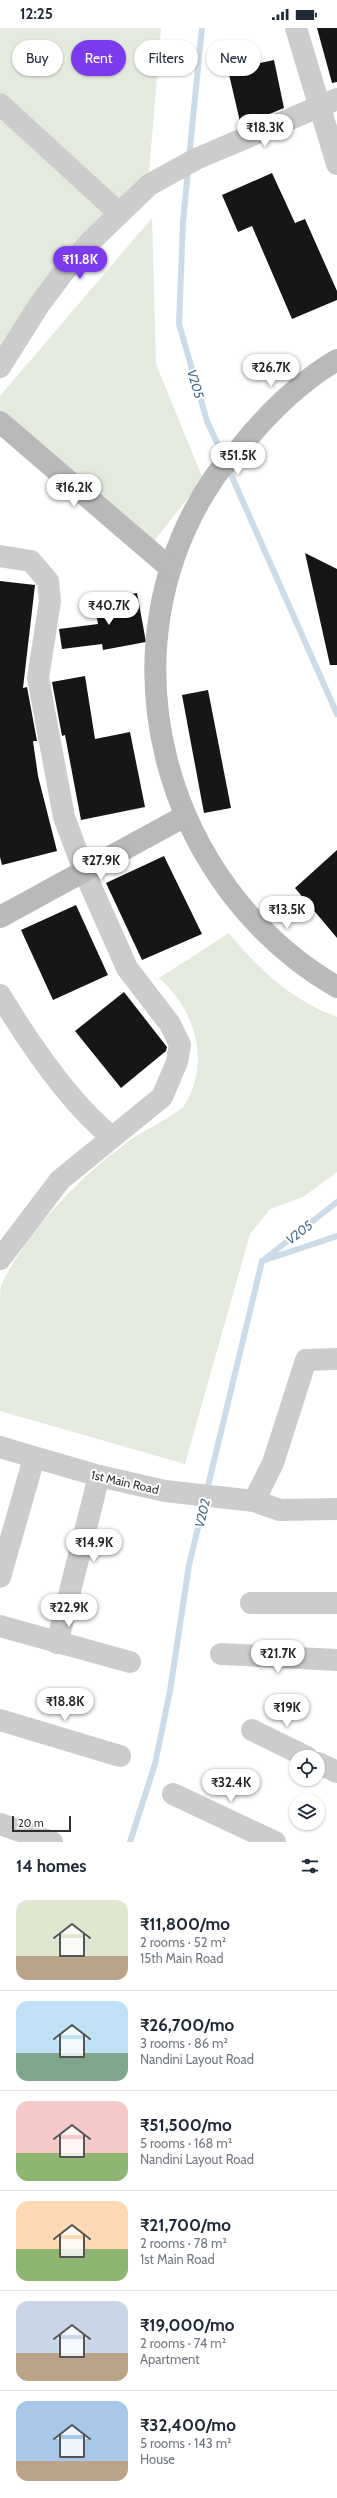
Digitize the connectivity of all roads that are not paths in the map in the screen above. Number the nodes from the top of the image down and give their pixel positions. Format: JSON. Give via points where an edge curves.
{"nodes":[{"id":1,"x":296,"y":28,"type":"edge"},
{"id":2,"x":328,"y":103,"type":"edge"},
{"id":3,"x":0,"y":104,"type":"edge"},
{"id":4,"x":337,"y":164,"type":"edge"},
{"id":5,"x":119,"y":213,"type":"junction"},
{"id":6,"x":337,"y":360,"type":"edge"},
{"id":7,"x":0,"y":367,"type":"edge"},
{"id":8,"x":0,"y":422,"type":"edge"},
{"id":9,"x":0,"y":556,"type":"edge"},
{"id":10,"x":170,"y":568,"type":"junction"},
{"id":11,"x":185,"y":816,"type":"junction"},
{"id":12,"x":84,"y":871,"type":"junction"},
{"id":13,"x":0,"y":917,"type":"edge"},
{"id":14,"x":337,"y":987,"type":"edge"},
{"id":15,"x":0,"y":994,"type":"edge"},
{"id":16,"x":112,"y":1137,"type":"junction"},
{"id":17,"x":0,"y":1260,"type":"edge"},
{"id":18,"x":337,"y":1359,"type":"edge"},
{"id":19,"x":0,"y":1447,"type":"edge"},
{"id":20,"x":34,"y":1458,"type":"junction"},
{"id":21,"x":99,"y":1476,"type":"junction"},
{"id":22,"x":259,"y":1494,"type":"junction"},
{"id":23,"x":337,"y":1509,"type":"edge"},
{"id":24,"x":0,"y":1577,"type":"edge"},
{"id":25,"x":251,"y":1602,"type":"dead end"},
{"id":26,"x":337,"y":1603,"type":"edge"},
{"id":27,"x":0,"y":1626,"type":"edge"},
{"id":28,"x":57,"y":1643,"type":"junction"},
{"id":29,"x":221,"y":1654,"type":"dead end"},
{"id":30,"x":337,"y":1660,"type":"edge"},
{"id":31,"x":130,"y":1662,"type":"dead end"},
{"id":32,"x":0,"y":1720,"type":"edge"},
{"id":33,"x":252,"y":1730,"type":"dead end"},
{"id":34,"x":293,"y":1750,"type":"edge"},
{"id":35,"x":120,"y":1756,"type":"dead end"},
{"id":36,"x":325,"y":1766,"type":"edge"},
{"id":37,"x":337,"y":1772,"type":"edge"},
{"id":38,"x":173,"y":1794,"type":"dead end"},
{"id":39,"x":0,"y":1824,"type":"edge"},
{"id":40,"x":52,"y":1842,"type":"edge"},
{"id":41,"x":275,"y":1842,"type":"edge"}],
"edges":[{"from":1,"to":2,"type":"street"},
{"from":2,"to":4,"type":"street"},
{"from":2,"to":5,"type":"street","via":[[196,159],[149,185]]},
{"from":3,"to":5,"type":"street"},
{"from":5,"to":7,"type":"street","via":[[59,278]]},
{"from":6,"to":10,"type":"main road","via":[[304,382],[280,403],[215,476],[189,523]]},
{"from":8,"to":10,"type":"main road"},
{"from":9,"to":12,"type":"street","via":[[31,561],[48,580],[50,601],[38,678],[64,817]]},
{"from":10,"to":11,"type":"main road","via":[[156,648],[157,700],[161,738],[168,768]]},
{"from":11,"to":12,"type":"main road"},
{"from":11,"to":14,"type":"main road","via":[[207,860],[247,914],[295,959]]},
{"from":12,"to":13,"type":"main road"},
{"from":12,"to":16,"type":"street","via":[[127,968],[170,1024],[180,1045],[177,1062],[162,1097]]},
{"from":15,"to":16,"type":"street","via":[[15,1020],[85,1114]]},
{"from":16,"to":17,"type":"street","via":[[60,1180]]},
{"from":18,"to":22,"type":"street","via":[[306,1360],[274,1463]]},
{"from":19,"to":20,"type":"street","name":"1st Main Road"},
{"from":20,"to":21,"type":"street","name":"1st Main Road"},
{"from":20,"to":24,"type":"street"},
{"from":21,"to":22,"type":"street","name":"1st Main Road","via":[[165,1491]]},
{"from":21,"to":28,"type":"street"},
{"from":22,"to":23,"type":"street","name":"1st Main Road","via":[[280,1510]]},
{"from":25,"to":26,"type":"street"},
{"from":27,"to":28,"type":"street"},
{"from":28,"to":31,"type":"street"},
{"from":29,"to":30,"type":"street"},
{"from":32,"to":35,"type":"street"},
{"from":33,"to":34,"type":"street"},
{"from":36,"to":37,"type":"street"},
{"from":38,"to":41,"type":"street"},
{"from":39,"to":40,"type":"street"}]}
